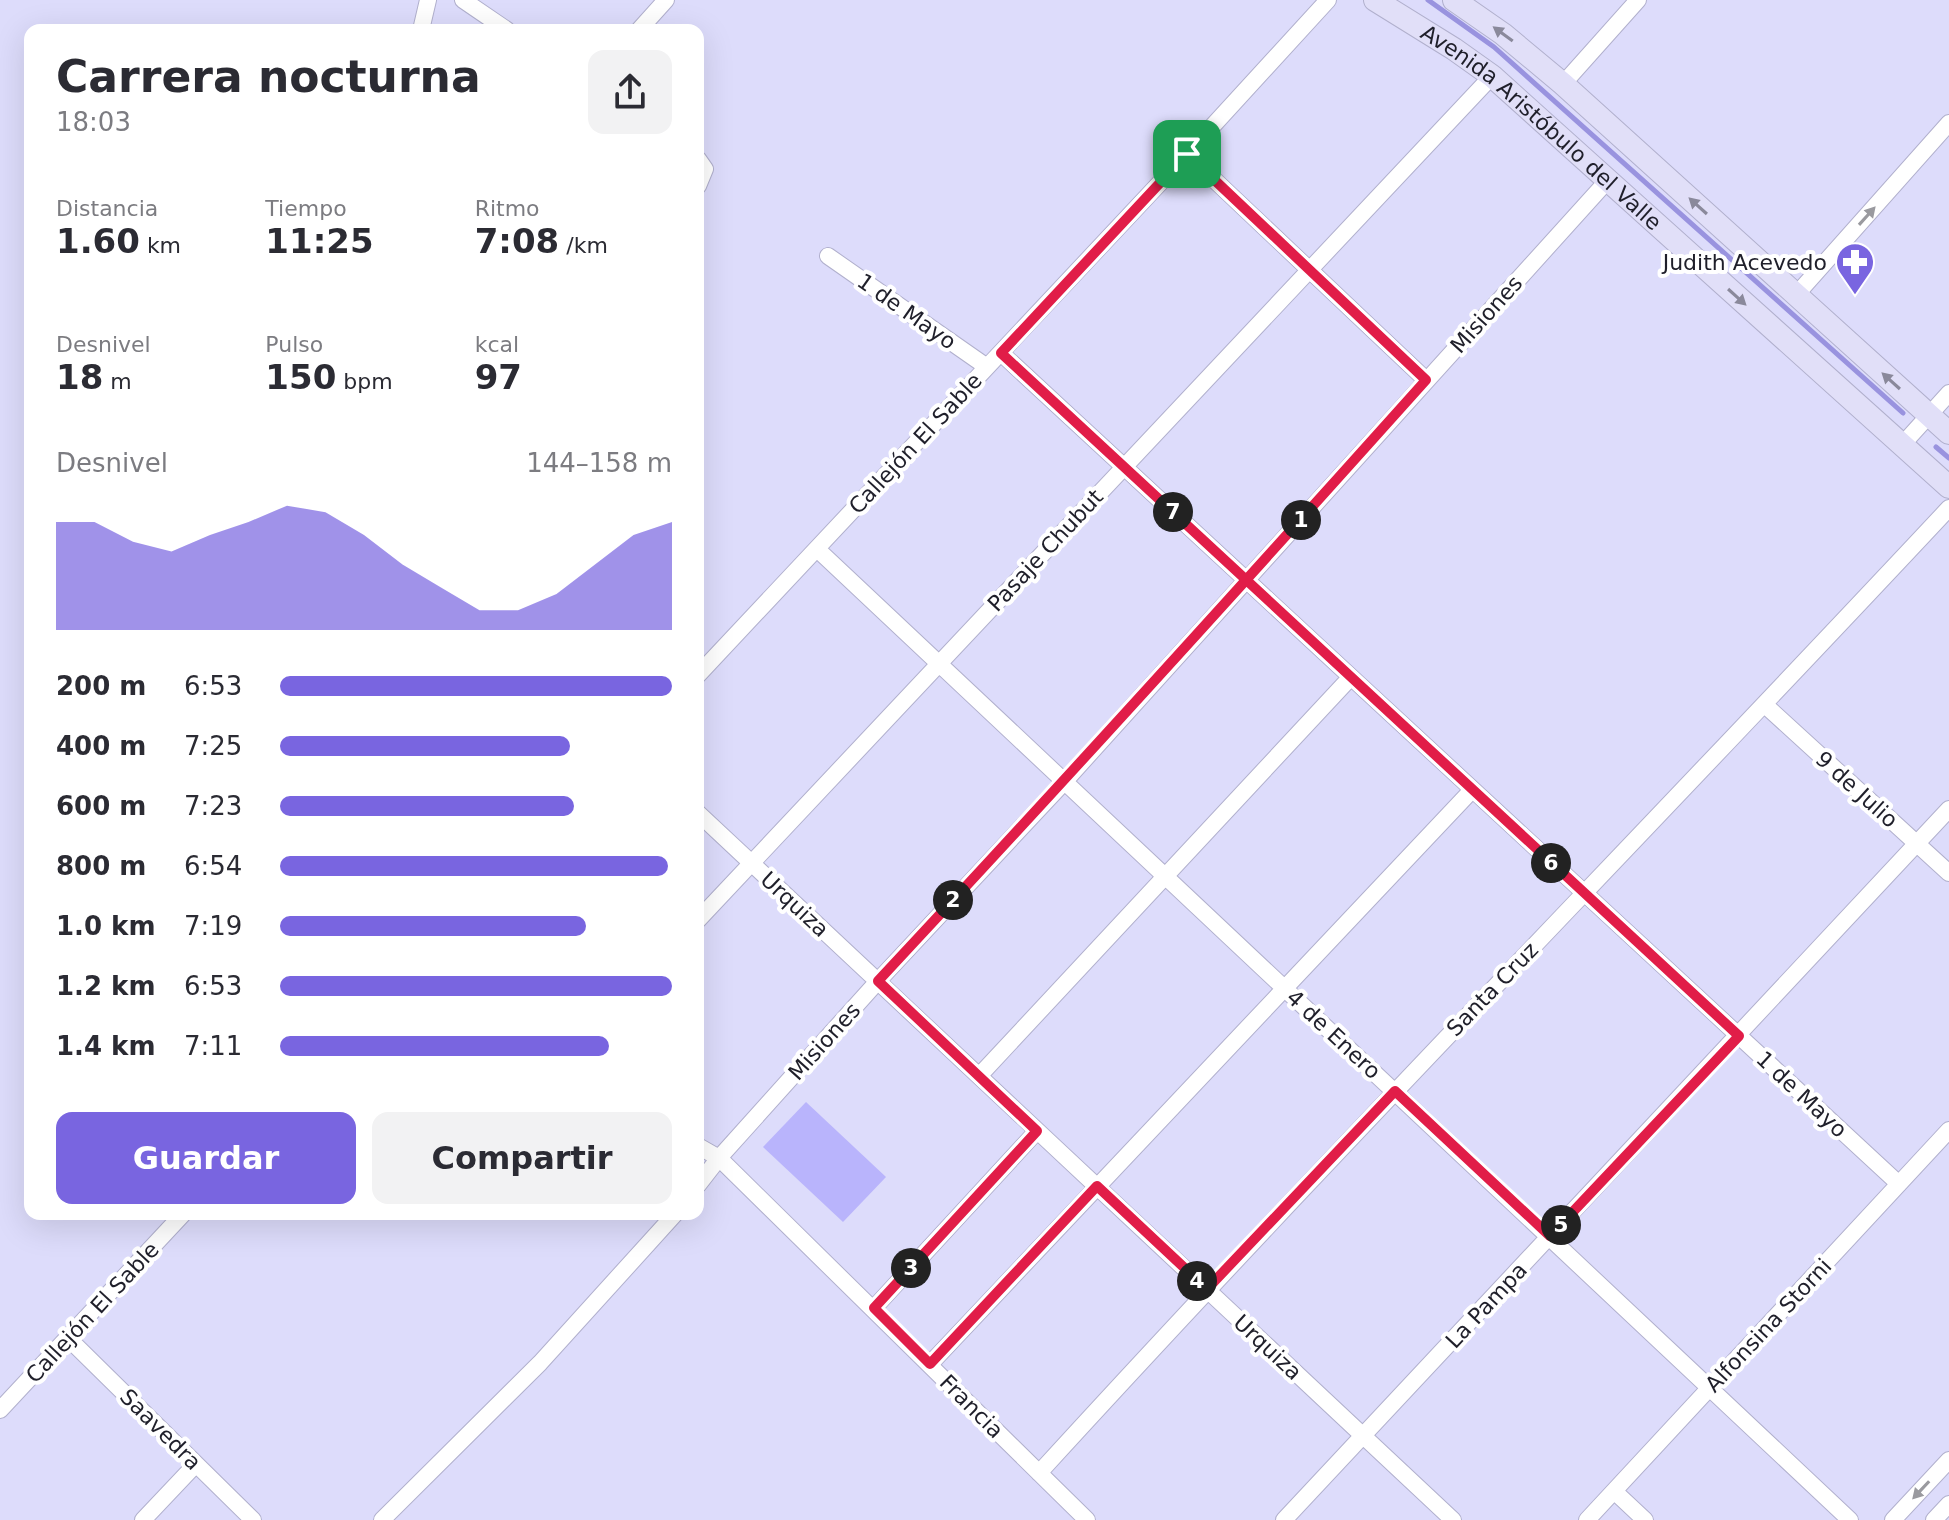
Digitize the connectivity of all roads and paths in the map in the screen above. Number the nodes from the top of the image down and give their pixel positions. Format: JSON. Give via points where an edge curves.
{"nodes":[{"id":1,"x":428,"y":0,"type":"edge"},
{"id":2,"x":666,"y":0,"type":"edge"},
{"id":3,"x":1328,"y":0,"type":"edge"},
{"id":4,"x":1375,"y":0,"type":"edge"},
{"id":5,"x":1454,"y":0,"type":"edge"},
{"id":6,"x":1638,"y":0,"type":"edge"},
{"id":7,"x":465,"y":1,"type":"edge"},
{"id":8,"x":422,"y":24,"type":"edge"},
{"id":9,"x":498,"y":24,"type":"edge"},
{"id":10,"x":644,"y":24,"type":"edge"},
{"id":11,"x":1492,"y":76,"type":"junction"},
{"id":12,"x":1563,"y":84,"type":"junction"},
{"id":13,"x":1949,"y":123,"type":"edge"},
{"id":14,"x":1187,"y":154,"type":"junction"},
{"id":15,"x":1608,"y":180,"type":"junction"},
{"id":16,"x":828,"y":256,"type":"dead end"},
{"id":17,"x":1309,"y":269,"type":"junction"},
{"id":18,"x":1796,"y":295,"type":"junction"},
{"id":19,"x":1001,"y":353,"type":"junction"},
{"id":20,"x":987,"y":367,"type":"junction"},
{"id":21,"x":1426,"y":380,"type":"junction"},
{"id":22,"x":1949,"y":393,"type":"edge"},
{"id":23,"x":1929,"y":415,"type":"junction"},
{"id":24,"x":1949,"y":433,"type":"edge"},
{"id":25,"x":1902,"y":445,"type":"junction"},
{"id":26,"x":1124,"y":466,"type":"junction"},
{"id":27,"x":1949,"y":487,"type":"edge"},
{"id":28,"x":1949,"y":508,"type":"edge"},
{"id":29,"x":817,"y":549,"type":"junction"},
{"id":30,"x":1246,"y":581,"type":"junction"},
{"id":31,"x":939,"y":663,"type":"junction"},
{"id":32,"x":704,"y":669,"type":"edge"},
{"id":33,"x":1350,"y":678,"type":"junction"},
{"id":34,"x":1765,"y":705,"type":"junction"},
{"id":35,"x":1065,"y":781,"type":"junction"},
{"id":36,"x":1472,"y":790,"type":"junction"},
{"id":37,"x":1949,"y":809,"type":"edge"},
{"id":38,"x":704,"y":819,"type":"edge"},
{"id":39,"x":1917,"y":844,"type":"junction"},
{"id":40,"x":752,"y":864,"type":"junction"},
{"id":41,"x":1949,"y":873,"type":"edge"},
{"id":42,"x":1165,"y":875,"type":"junction"},
{"id":43,"x":1584,"y":893,"type":"junction"},
{"id":44,"x":704,"y":914,"type":"edge"},
{"id":45,"x":878,"y":981,"type":"junction"},
{"id":46,"x":1284,"y":986,"type":"junction"},
{"id":47,"x":1739,"y":1036,"type":"junction"},
{"id":48,"x":979,"y":1076,"type":"junction"},
{"id":49,"x":1395,"y":1091,"type":"junction"},
{"id":50,"x":1949,"y":1130,"type":"edge"},
{"id":51,"x":1037,"y":1131,"type":"junction"},
{"id":52,"x":704,"y":1149,"type":"edge"},
{"id":53,"x":719,"y":1158,"type":"junction"},
{"id":54,"x":704,"y":1177,"type":"edge"},
{"id":55,"x":1899,"y":1184,"type":"junction"},
{"id":56,"x":1097,"y":1186,"type":"junction"},
{"id":57,"x":177,"y":1220,"type":"edge"},
{"id":58,"x":670,"y":1220,"type":"edge"},
{"id":59,"x":1550,"y":1236,"type":"junction"},
{"id":60,"x":1207,"y":1289,"type":"junction"},
{"id":61,"x":874,"y":1308,"type":"junction"},
{"id":62,"x":68,"y":1338,"type":"junction"},
{"id":63,"x":930,"y":1364,"type":"junction"},
{"id":64,"x":1711,"y":1387,"type":"junction"},
{"id":65,"x":0,"y":1410,"type":"edge"},
{"id":66,"x":1363,"y":1436,"type":"junction"},
{"id":67,"x":1949,"y":1460,"type":"edge"},
{"id":68,"x":196,"y":1464,"type":"junction"},
{"id":69,"x":1039,"y":1473,"type":"junction"},
{"id":70,"x":1614,"y":1491,"type":"junction"},
{"id":71,"x":1949,"y":1504,"type":"edge"},
{"id":72,"x":143,"y":1520,"type":"edge"},
{"id":73,"x":253,"y":1520,"type":"edge"},
{"id":74,"x":382,"y":1520,"type":"edge"},
{"id":75,"x":1087,"y":1520,"type":"edge"},
{"id":76,"x":1284,"y":1520,"type":"edge"},
{"id":77,"x":1453,"y":1520,"type":"edge"},
{"id":78,"x":1587,"y":1520,"type":"edge"},
{"id":79,"x":1645,"y":1520,"type":"edge"},
{"id":80,"x":1850,"y":1520,"type":"edge"},
{"id":81,"x":1893,"y":1520,"type":"edge"},
{"id":82,"x":1934,"y":1520,"type":"edge"}],
"edges":[{"from":1,"to":8,"type":"street"},
{"from":2,"to":10,"type":"street"},
{"from":3,"to":14,"type":"street","name":"Callejón El Sable"},
{"from":4,"to":11,"type":"main road","name":"Avenida Aristóbulo del Valle"},
{"from":12,"to":5,"type":"main road","name":"Avenida Aristóbulo del Valle","one_way":true},
{"from":6,"to":12,"type":"street"},
{"from":7,"to":9,"type":"street"},
{"from":11,"to":15,"type":"main road","name":"Avenida Aristóbulo del Valle"},
{"from":11,"to":17,"type":"street","name":"Pasaje Chubut"},
{"from":18,"to":12,"type":"main road","name":"Avenida Aristóbulo del Valle","one_way":true},
{"from":18,"to":13,"type":"street","one_way":true},
{"from":14,"to":17,"type":"street"},
{"from":14,"to":19,"type":"street","name":"Callejón El Sable"},
{"from":15,"to":21,"type":"street","name":"Misiones"},
{"from":15,"to":25,"type":"main road","name":"Avenida Aristóbulo del Valle","one_way":true},
{"from":16,"to":20,"type":"street","name":"1 de Mayo"},
{"from":17,"to":21,"type":"street"},
{"from":17,"to":26,"type":"street","name":"Pasaje Chubut"},
{"from":23,"to":18,"type":"main road","name":"Avenida Aristóbulo del Valle","one_way":true},
{"from":19,"to":20,"type":"street","name":"Callejón El Sable"},
{"from":19,"to":26,"type":"street","name":"1 de Mayo"},
{"from":20,"to":29,"type":"street","name":"Callejón El Sable"},
{"from":21,"to":30,"type":"street","name":"Misiones"},
{"from":22,"to":23,"type":"street"},
{"from":23,"to":24,"type":"main road","name":"Avenida Aristóbulo del Valle"},
{"from":23,"to":25,"type":"street"},
{"from":25,"to":27,"type":"main road","name":"Avenida Aristóbulo del Valle"},
{"from":26,"to":30,"type":"street","name":"1 de Mayo"},
{"from":26,"to":31,"type":"street","name":"Pasaje Chubut"},
{"from":28,"to":34,"type":"street","name":"Santa Cruz"},
{"from":29,"to":31,"type":"street","name":"4 de Enero"},
{"from":29,"to":32,"type":"street","name":"Callejón El Sable"},
{"from":30,"to":33,"type":"street","name":"1 de Mayo"},
{"from":30,"to":35,"type":"street","name":"Misiones"},
{"from":31,"to":35,"type":"street","name":"4 de Enero"},
{"from":31,"to":40,"type":"street","name":"Pasaje Chubut"},
{"from":33,"to":36,"type":"street","name":"1 de Mayo"},
{"from":33,"to":42,"type":"street"},
{"from":34,"to":39,"type":"street","name":"9 de Julio"},
{"from":34,"to":43,"type":"street","name":"Santa Cruz"},
{"from":35,"to":42,"type":"street","name":"4 de Enero"},
{"from":35,"to":45,"type":"street","name":"Misiones"},
{"from":36,"to":43,"type":"street","name":"1 de Mayo"},
{"from":36,"to":46,"type":"street"},
{"from":37,"to":39,"type":"street","name":"La Pampa"},
{"from":38,"to":40,"type":"street","name":"Urquiza"},
{"from":39,"to":41,"type":"street","name":"9 de Julio"},
{"from":39,"to":47,"type":"street","name":"La Pampa"},
{"from":40,"to":44,"type":"street","name":"Pasaje Chubut"},
{"from":40,"to":45,"type":"street","name":"Urquiza"},
{"from":42,"to":46,"type":"street","name":"4 de Enero"},
{"from":42,"to":48,"type":"street"},
{"from":43,"to":47,"type":"street","name":"1 de Mayo"},
{"from":43,"to":49,"type":"street","name":"Santa Cruz"},
{"from":45,"to":48,"type":"street","name":"Urquiza"},
{"from":45,"to":53,"type":"street","name":"Misiones"},
{"from":46,"to":49,"type":"street","name":"4 de Enero"},
{"from":46,"to":56,"type":"street"},
{"from":47,"to":55,"type":"street","name":"1 de Mayo"},
{"from":47,"to":59,"type":"street","name":"La Pampa"},
{"from":48,"to":51,"type":"street","name":"Urquiza"},
{"from":49,"to":59,"type":"street","name":"4 de Enero"},
{"from":49,"to":60,"type":"street","name":"Santa Cruz"},
{"from":50,"to":55,"type":"street","name":"Alfonsina Storni"},
{"from":51,"to":56,"type":"street","name":"Urquiza"},
{"from":51,"to":61,"type":"street"},
{"from":52,"to":53,"type":"street","name":"Francia"},
{"from":53,"to":54,"type":"street","name":"Misiones"},
{"from":53,"to":61,"type":"street","name":"Francia"},
{"from":55,"to":64,"type":"street","name":"Alfonsina Storni"},
{"from":56,"to":60,"type":"street","name":"Urquiza"},
{"from":56,"to":63,"type":"street"},
{"from":57,"to":62,"type":"street","name":"Callejón El Sable"},
{"from":58,"to":74,"type":"street","via":[[540,1363]]},
{"from":59,"to":64,"type":"street","name":"4 de Enero"},
{"from":59,"to":66,"type":"street","name":"La Pampa"},
{"from":60,"to":66,"type":"street","name":"Urquiza"},
{"from":60,"to":69,"type":"street","name":"Santa Cruz"},
{"from":61,"to":63,"type":"street","name":"Francia"},
{"from":62,"to":65,"type":"street","name":"Callejón El Sable"},
{"from":62,"to":68,"type":"street","name":"Saavedra"},
{"from":63,"to":69,"type":"street","name":"Francia"},
{"from":64,"to":70,"type":"street","name":"Alfonsina Storni"},
{"from":64,"to":80,"type":"street","name":"4 de Enero"},
{"from":66,"to":76,"type":"street","name":"La Pampa"},
{"from":66,"to":77,"type":"street","name":"Urquiza"},
{"from":67,"to":81,"type":"street","one_way":true},
{"from":68,"to":72,"type":"street"},
{"from":68,"to":73,"type":"street","name":"Saavedra"},
{"from":69,"to":75,"type":"street","name":"Francia"},
{"from":70,"to":78,"type":"street","name":"Alfonsina Storni"},
{"from":70,"to":79,"type":"street"},
{"from":71,"to":82,"type":"street"}]}
